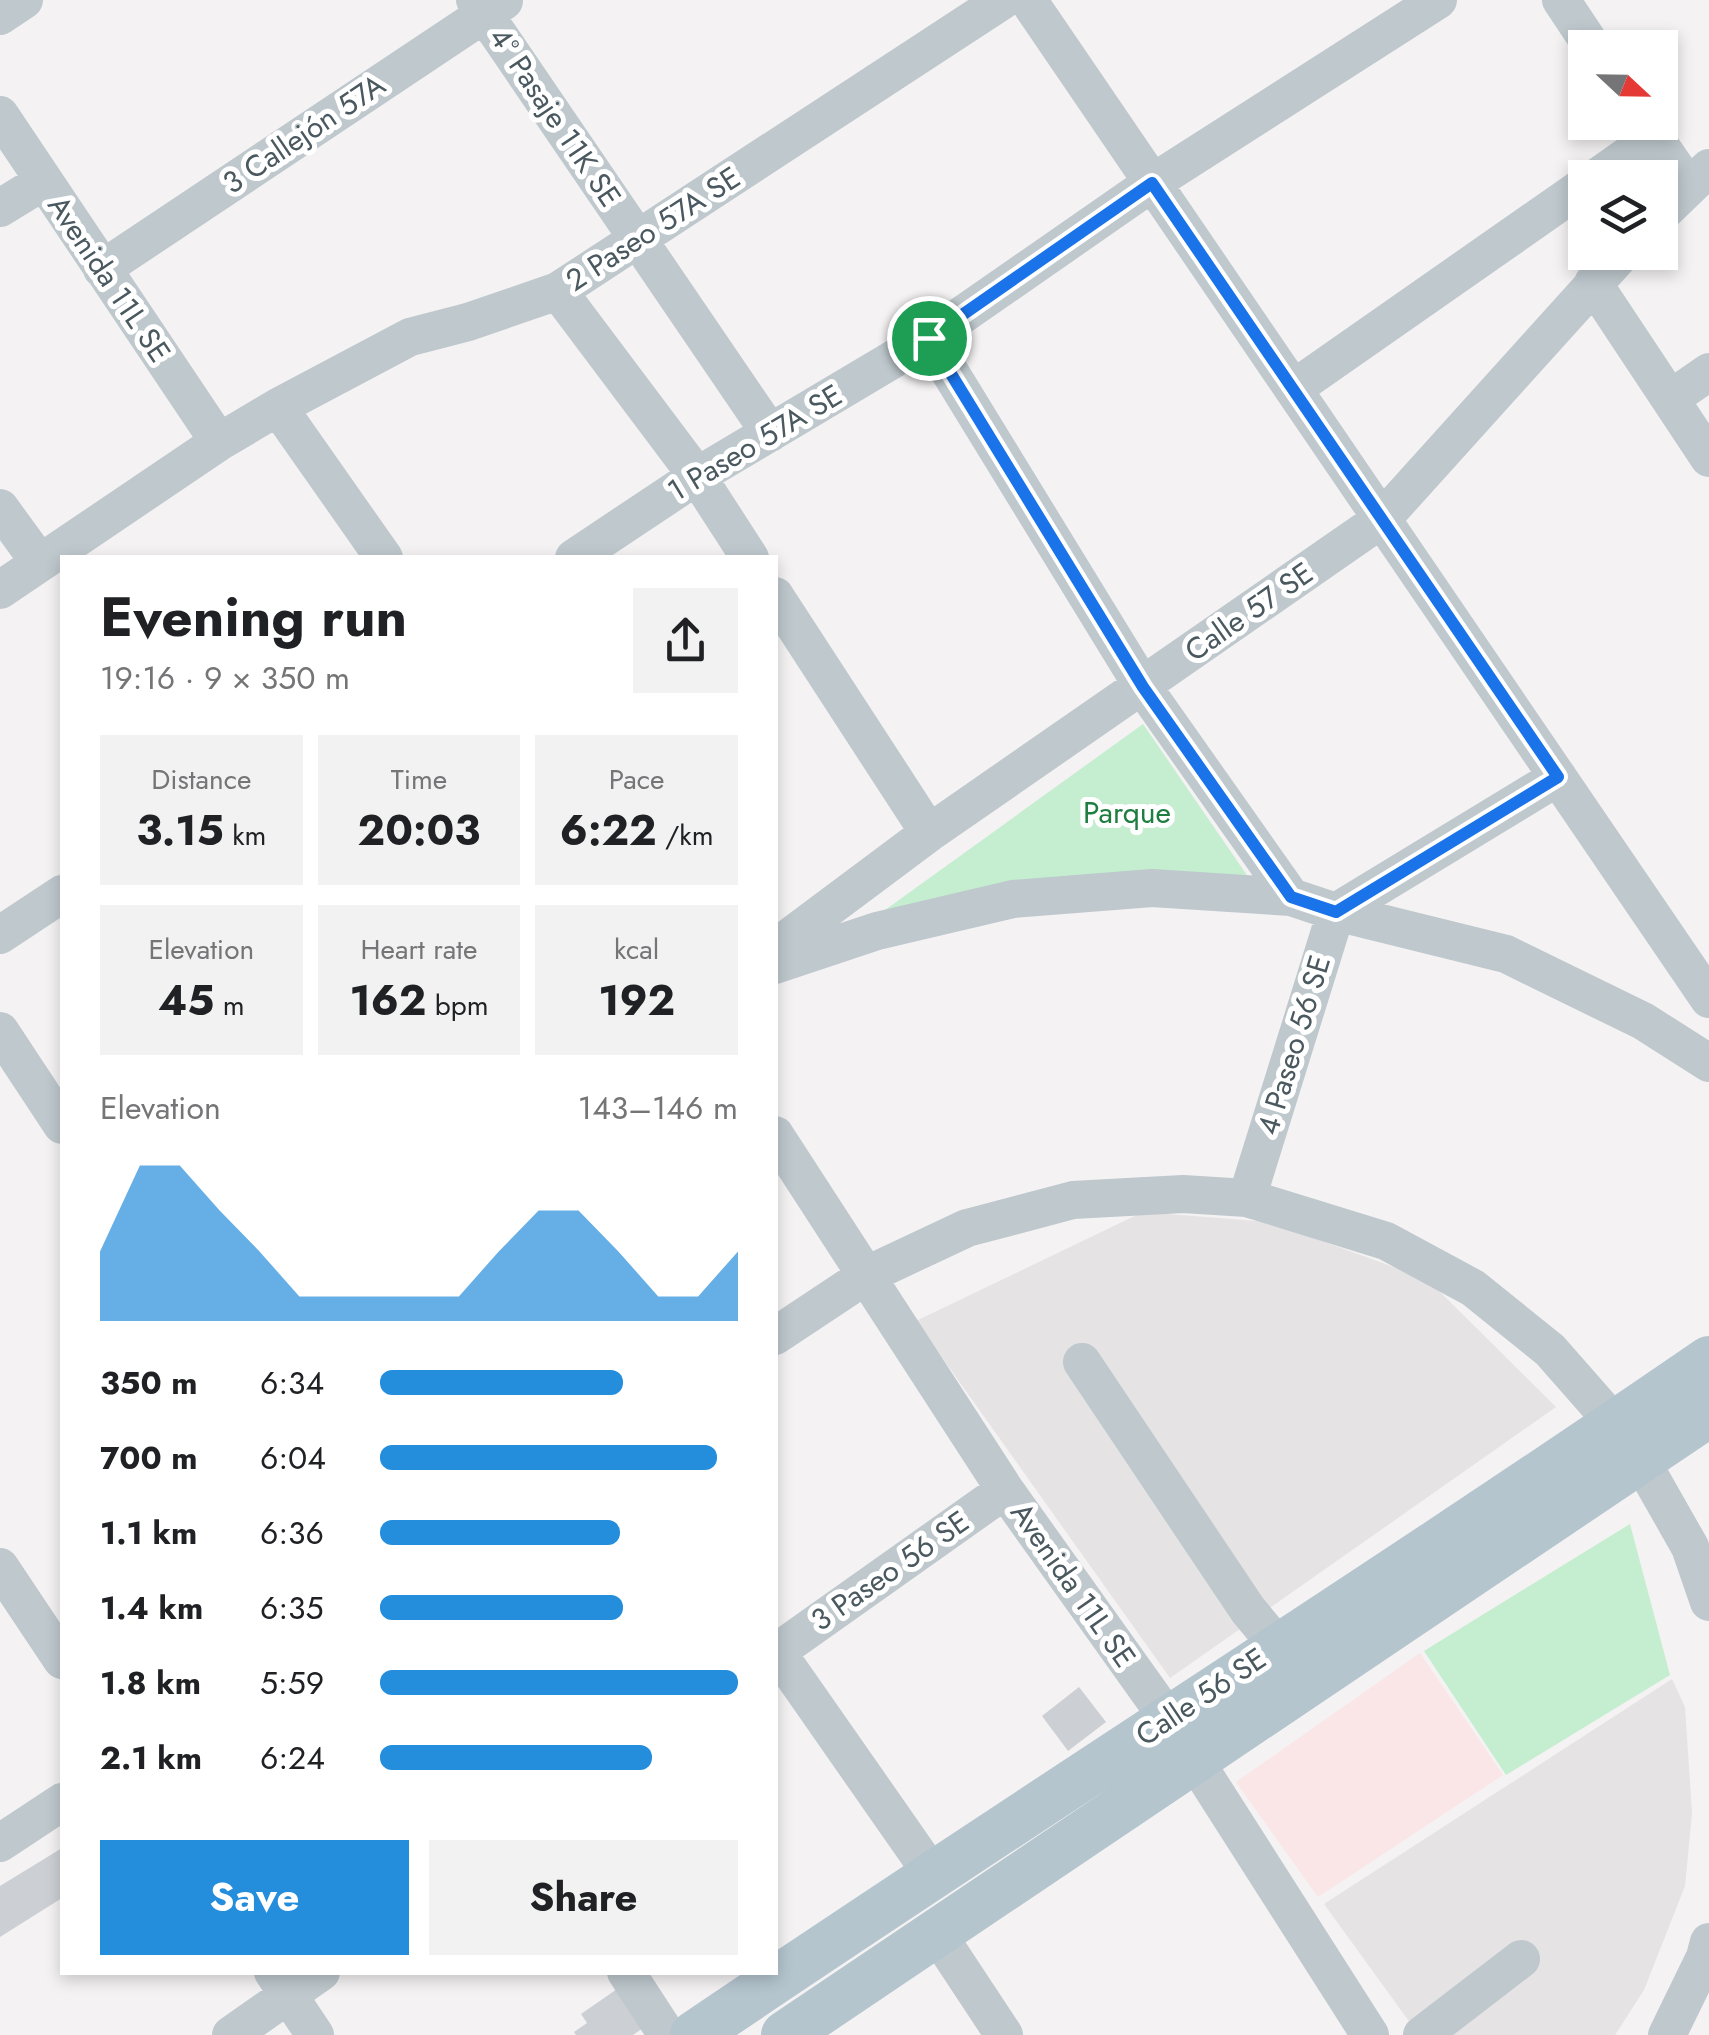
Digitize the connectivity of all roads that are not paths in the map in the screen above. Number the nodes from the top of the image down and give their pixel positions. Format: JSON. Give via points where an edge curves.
{"nodes":[{"id":1,"x":24,"y":0,"type":"edge"},
{"id":2,"x":1003,"y":0,"type":"edge"},
{"id":3,"x":1028,"y":0,"type":"edge"},
{"id":4,"x":1438,"y":0,"type":"edge"},
{"id":5,"x":1561,"y":0,"type":"edge"},
{"id":6,"x":489,"y":5,"type":"edge"},
{"id":7,"x":0,"y":16,"type":"edge"},
{"id":8,"x":1581,"y":30,"type":"edge"},
{"id":9,"x":0,"y":115,"type":"edge"},
{"id":10,"x":1638,"y":140,"type":"edge"},
{"id":11,"x":1659,"y":140,"type":"edge"},
{"id":12,"x":1616,"y":160,"type":"edge"},
{"id":13,"x":1698,"y":177,"type":"edge"},
{"id":14,"x":44,"y":181,"type":"junction"},
{"id":15,"x":1152,"y":183,"type":"junction"},
{"id":16,"x":1678,"y":196,"type":"edge"},
{"id":17,"x":1568,"y":198,"type":"edge"},
{"id":18,"x":0,"y":208,"type":"edge"},
{"id":19,"x":638,"y":239,"type":"junction"},
{"id":20,"x":102,"y":268,"type":"junction"},
{"id":21,"x":1606,"y":270,"type":"edge"},
{"id":22,"x":1593,"y":283,"type":"junction"},
{"id":23,"x":558,"y":291,"type":"junction"},
{"id":24,"x":929,"y":338,"type":"junction"},
{"id":25,"x":1709,"y":372,"type":"edge"},
{"id":26,"x":1293,"y":389,"type":"junction"},
{"id":27,"x":1670,"y":398,"type":"junction"},
{"id":28,"x":278,"y":408,"type":"junction"},
{"id":29,"x":770,"y":433,"type":"junction"},
{"id":30,"x":218,"y":442,"type":"junction"},
{"id":31,"x":1709,"y":458,"type":"edge"},
{"id":32,"x":697,"y":476,"type":"junction"},
{"id":33,"x":0,"y":508,"type":"edge"},
{"id":34,"x":1382,"y":518,"type":"junction"},
{"id":35,"x":382,"y":555,"type":"edge"},
{"id":36,"x":578,"y":555,"type":"edge"},
{"id":37,"x":748,"y":555,"type":"edge"},
{"id":38,"x":40,"y":563,"type":"junction"},
{"id":39,"x":0,"y":590,"type":"edge"},
{"id":40,"x":778,"y":601,"type":"edge"},
{"id":41,"x":1143,"y":687,"type":"junction"},
{"id":42,"x":1558,"y":777,"type":"junction"},
{"id":43,"x":929,"y":833,"type":"junction"},
{"id":44,"x":60,"y":895,"type":"edge"},
{"id":45,"x":1291,"y":897,"type":"junction"},
{"id":46,"x":1336,"y":912,"type":"junction"},
{"id":47,"x":0,"y":935,"type":"edge"},
{"id":48,"x":778,"y":946,"type":"edge"},
{"id":49,"x":778,"y":963,"type":"edge"},
{"id":50,"x":1709,"y":998,"type":"edge"},
{"id":51,"x":0,"y":1031,"type":"edge"},
{"id":52,"x":1709,"y":1064,"type":"edge"},
{"id":53,"x":60,"y":1122,"type":"edge"},
{"id":54,"x":778,"y":1140,"type":"edge"},
{"id":55,"x":1246,"y":1198,"type":"junction"},
{"id":56,"x":867,"y":1275,"type":"junction"},
{"id":57,"x":778,"y":1334,"type":"edge"},
{"id":58,"x":1709,"y":1360,"type":"edge"},
{"id":59,"x":1082,"y":1362,"type":"dead end"},
{"id":60,"x":1709,"y":1413,"type":"edge"},
{"id":61,"x":1628,"y":1442,"type":"junction"},
{"id":62,"x":1005,"y":1490,"type":"junction"},
{"id":63,"x":0,"y":1567,"type":"edge"},
{"id":64,"x":1709,"y":1602,"type":"edge"},
{"id":65,"x":1278,"y":1646,"type":"junction"},
{"id":66,"x":778,"y":1650,"type":"edge"},
{"id":67,"x":778,"y":1654,"type":"edge"},
{"id":68,"x":60,"y":1657,"type":"edge"},
{"id":69,"x":1169,"y":1720,"type":"junction"},
{"id":70,"x":1193,"y":1761,"type":"junction"},
{"id":71,"x":60,"y":1803,"type":"edge"},
{"id":72,"x":0,"y":1843,"type":"edge"},
{"id":73,"x":932,"y":1874,"type":"junction"},
{"id":74,"x":936,"y":1932,"type":"junction"},
{"id":75,"x":1709,"y":1942,"type":"edge"},
{"id":76,"x":1521,"y":1960,"type":"dead end"},
{"id":77,"x":311,"y":1975,"type":"edge"},
{"id":78,"x":628,"y":1975,"type":"edge"},
{"id":79,"x":280,"y":1984,"type":"edge"},
{"id":80,"x":231,"y":2035,"type":"edge"},
{"id":81,"x":314,"y":2035,"type":"edge"},
{"id":82,"x":668,"y":2035,"type":"edge"},
{"id":83,"x":694,"y":2035,"type":"edge"},
{"id":84,"x":785,"y":2035,"type":"edge"},
{"id":85,"x":1004,"y":2035,"type":"edge"},
{"id":86,"x":1370,"y":2035,"type":"edge"},
{"id":87,"x":1422,"y":2035,"type":"edge"},
{"id":88,"x":1667,"y":2035,"type":"edge"}],
"edges":[{"from":1,"to":7,"type":"street"},
{"from":2,"to":19,"type":"street","name":"2 Paseo 57A SE"},
{"from":3,"to":15,"type":"street"},
{"from":4,"to":15,"type":"street","name":"1 Paseo 57A SE"},
{"from":5,"to":8,"type":"street"},
{"from":6,"to":19,"type":"street","name":"4° Pasaje 11K SE"},
{"from":6,"to":20,"type":"street","name":"3 Callejón 57A"},
{"from":9,"to":14,"type":"street","name":"Avenida 11L SE"},
{"from":10,"to":12,"type":"street"},
{"from":11,"to":13,"type":"street"},
{"from":13,"to":16,"type":"street"},
{"from":14,"to":18,"type":"street"},
{"from":14,"to":20,"type":"street","name":"Avenida 11L SE"},
{"from":15,"to":24,"type":"street","name":"1 Paseo 57A SE"},
{"from":15,"to":26,"type":"street"},
{"from":17,"to":26,"type":"street"},
{"from":19,"to":23,"type":"street","name":"2 Paseo 57A SE"},
{"from":19,"to":29,"type":"street","name":"4° Pasaje 11K SE"},
{"from":20,"to":30,"type":"street","name":"Avenida 11L SE"},
{"from":21,"to":22,"type":"street","name":"Calle 57 SE"},
{"from":22,"to":27,"type":"street"},
{"from":22,"to":34,"type":"street","name":"Calle 57 SE"},
{"from":23,"to":28,"type":"street","name":"2 Paseo 57A SE","via":[[410,337]]},
{"from":23,"to":32,"type":"street"},
{"from":24,"to":29,"type":"street","name":"1 Paseo 57A SE"},
{"from":24,"to":41,"type":"street"},
{"from":25,"to":27,"type":"street"},
{"from":26,"to":34,"type":"street"},
{"from":27,"to":31,"type":"street"},
{"from":28,"to":30,"type":"street","name":"2 Paseo 57A SE"},
{"from":28,"to":35,"type":"street"},
{"from":29,"to":32,"type":"street","name":"1 Paseo 57A SE"},
{"from":30,"to":38,"type":"street","name":"2 Paseo 57A SE"},
{"from":32,"to":36,"type":"street","name":"1 Paseo 57A SE"},
{"from":32,"to":37,"type":"street"},
{"from":33,"to":38,"type":"street"},
{"from":34,"to":41,"type":"street","name":"Calle 57 SE"},
{"from":34,"to":42,"type":"street"},
{"from":38,"to":39,"type":"street","name":"2 Paseo 57A SE"},
{"from":40,"to":43,"type":"street"},
{"from":41,"to":43,"type":"street","name":"Calle 57 SE"},
{"from":41,"to":45,"type":"street"},
{"from":42,"to":46,"type":"street"},
{"from":42,"to":50,"type":"street"},
{"from":43,"to":48,"type":"street","name":"Calle 57 SE"},
{"from":44,"to":47,"type":"street"},
{"from":45,"to":46,"type":"street"},
{"from":45,"to":49,"type":"street","via":[[1152,888],[1013,899]]},
{"from":46,"to":52,"type":"street","via":[[1506,954],[1643,1021]]},
{"from":46,"to":55,"type":"street","name":"4 Paseo 56 SE"},
{"from":51,"to":53,"type":"street"},
{"from":54,"to":56,"type":"street","name":"Avenida 11L SE"},
{"from":55,"to":56,"type":"street","via":[[1073,1200],[966,1228]]},
{"from":55,"to":61,"type":"street","via":[[1386,1241],[1473,1288],[1550,1350]]},
{"from":56,"to":57,"type":"street"},
{"from":56,"to":62,"type":"street","name":"Avenida 11L SE"},
{"from":58,"to":61,"type":"main road","name":"Calle 56 SE"},
{"from":59,"to":65,"type":"street"},
{"from":60,"to":61,"type":"main road","name":"Calle 56 SE"},
{"from":61,"to":64,"type":"street","via":[[1690,1547]]},
{"from":61,"to":65,"type":"main road","name":"Calle 56 SE"},
{"from":61,"to":70,"type":"main road","name":"Calle 56 SE"},
{"from":62,"to":66,"type":"street","name":"3 Paseo 56 SE"},
{"from":62,"to":69,"type":"street","name":"Avenida 11L SE"},
{"from":63,"to":68,"type":"street"},
{"from":65,"to":69,"type":"main road","name":"Calle 56 SE"},
{"from":67,"to":73,"type":"street"},
{"from":69,"to":70,"type":"street","name":"Avenida 11L SE"},
{"from":69,"to":73,"type":"main road","name":"Calle 56 SE"},
{"from":70,"to":74,"type":"main road","name":"Calle 56 SE"},
{"from":70,"to":86,"type":"street","name":"Avenida 11L SE"},
{"from":71,"to":72,"type":"street"},
{"from":73,"to":83,"type":"main road","name":"Calle 56 SE"},
{"from":74,"to":84,"type":"main road","name":"Calle 56 SE"},
{"from":74,"to":85,"type":"street"},
{"from":75,"to":88,"type":"street"},
{"from":76,"to":87,"type":"street"},
{"from":77,"to":79,"type":"street"},
{"from":78,"to":82,"type":"street"},
{"from":79,"to":80,"type":"street"},
{"from":79,"to":81,"type":"street"}]}
